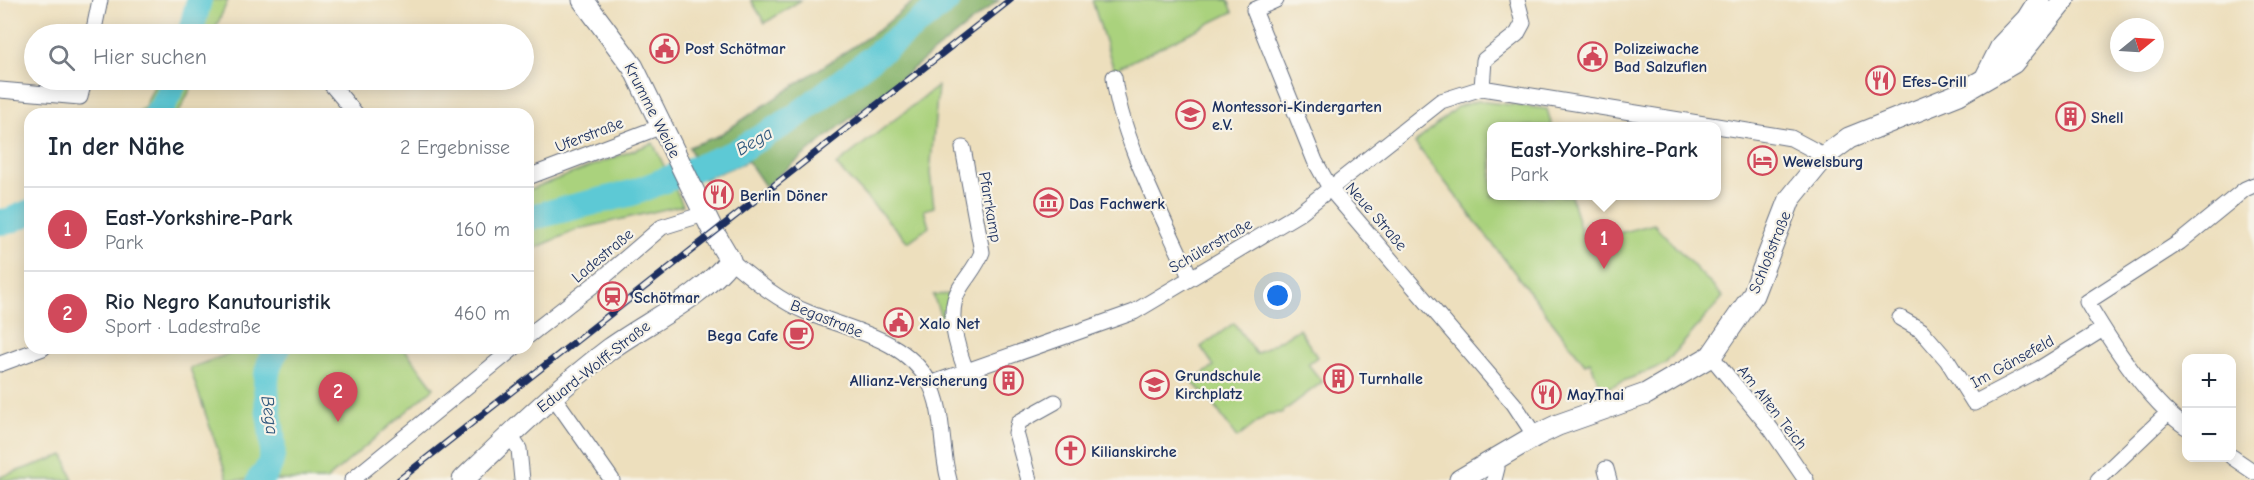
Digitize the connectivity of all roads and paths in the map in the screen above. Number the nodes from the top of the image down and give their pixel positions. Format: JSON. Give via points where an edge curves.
{"nodes":[{"id":1,"x":100,"y":0,"type":"edge"},
{"id":2,"x":583,"y":0,"type":"edge"},
{"id":3,"x":1275,"y":0,"type":"edge"},
{"id":4,"x":1517,"y":0,"type":"edge"},
{"id":5,"x":2039,"y":0,"type":"edge"},
{"id":6,"x":2064,"y":0,"type":"edge"},
{"id":7,"x":95,"y":24,"type":"edge"},
{"id":8,"x":1114,"y":77,"type":"dead end"},
{"id":9,"x":1986,"y":77,"type":"junction"},
{"id":10,"x":1482,"y":88,"type":"junction"},
{"id":11,"x":0,"y":90,"type":"edge"},
{"id":12,"x":82,"y":90,"type":"edge"},
{"id":13,"x":336,"y":90,"type":"edge"},
{"id":14,"x":351,"y":108,"type":"edge"},
{"id":15,"x":1692,"y":122,"type":"edge"},
{"id":16,"x":662,"y":126,"type":"junction"},
{"id":17,"x":1721,"y":127,"type":"edge"},
{"id":18,"x":963,"y":148,"type":"dead end"},
{"id":19,"x":1825,"y":156,"type":"junction"},
{"id":20,"x":534,"y":175,"type":"edge"},
{"id":21,"x":2254,"y":185,"type":"edge"},
{"id":22,"x":1331,"y":190,"type":"junction"},
{"id":23,"x":700,"y":204,"type":"junction"},
{"id":24,"x":730,"y":260,"type":"junction"},
{"id":25,"x":1190,"y":277,"type":"junction"},
{"id":26,"x":1900,"y":318,"type":"dead end"},
{"id":27,"x":2103,"y":329,"type":"junction"},
{"id":28,"x":534,"y":331,"type":"edge"},
{"id":29,"x":27,"y":354,"type":"edge"},
{"id":30,"x":507,"y":354,"type":"edge"},
{"id":31,"x":1711,"y":357,"type":"junction"},
{"id":32,"x":0,"y":364,"type":"edge"},
{"id":33,"x":966,"y":371,"type":"junction"},
{"id":34,"x":930,"y":384,"type":"junction"},
{"id":35,"x":553,"y":396,"type":"junction"},
{"id":36,"x":1055,"y":402,"type":"dead end"},
{"id":37,"x":2167,"y":414,"type":"junction"},
{"id":38,"x":2182,"y":424,"type":"edge"},
{"id":39,"x":510,"y":435,"type":"junction"},
{"id":40,"x":1535,"y":436,"type":"junction"},
{"id":41,"x":2236,"y":460,"type":"edge"},
{"id":42,"x":1493,"y":470,"type":"edge"},
{"id":43,"x":2254,"y":472,"type":"edge"},
{"id":44,"x":352,"y":480,"type":"edge"},
{"id":45,"x":463,"y":480,"type":"edge"},
{"id":46,"x":522,"y":480,"type":"edge"},
{"id":47,"x":612,"y":480,"type":"edge"},
{"id":48,"x":949,"y":480,"type":"edge"},
{"id":49,"x":1029,"y":480,"type":"edge"},
{"id":50,"x":1460,"y":480,"type":"edge"},
{"id":51,"x":1806,"y":480,"type":"edge"},
{"id":52,"x":2098,"y":480,"type":"edge"}],
"edges":[{"from":1,"to":7,"type":"street"},
{"from":2,"to":16,"type":"street","name":"Krumme Weide","via":[[633,67]]},
{"from":3,"to":22,"type":"street","name":"Neue Straße","via":[[1254,10],[1315,161]]},
{"from":4,"to":10,"type":"street","via":[[1523,23],[1517,34],[1484,60]]},
{"from":5,"to":9,"type":"street","via":[[2002,45]]},
{"from":6,"to":9,"type":"street","name":"Schloßstraße","via":[[2013,63]]},
{"from":8,"to":25,"type":"street","via":[[1116,94],[1147,181]]},
{"from":9,"to":19,"type":"street","name":"Schloßstraße","via":[[1952,98],[1849,138]]},
{"from":10,"to":15,"type":"street","name":"Schülerstraße"},
{"from":10,"to":22,"type":"street","name":"Schülerstraße","via":[[1441,101]]},
{"from":11,"to":12,"type":"street","via":[[80,97]]},
{"from":13,"to":14,"type":"street"},
{"from":16,"to":20,"type":"street","name":"Uferstraße"},
{"from":16,"to":23,"type":"street","name":"Krumme Weide"},
{"from":17,"to":19,"type":"street","name":"Schülerstraße","via":[[1791,138]]},
{"from":18,"to":33,"type":"street","name":"Pfarrkamp","via":[[982,252],[954,302],[956,345]]},
{"from":19,"to":31,"type":"street","name":"Schloßstraße","via":[[1790,199],[1753,295]]},
{"from":21,"to":27,"type":"street","via":[[2180,242],[2087,302]]},
{"from":22,"to":25,"type":"street","name":"Schülerstraße","via":[[1298,214]]},
{"from":22,"to":40,"type":"street","name":"Neue Straße","via":[[1514,404]]},
{"from":23,"to":24,"type":"street","name":"Begastraße"},
{"from":23,"to":28,"type":"street","name":"Ladestraße","via":[[662,227]]},
{"from":24,"to":34,"type":"street","name":"Begastraße","via":[[789,304],[891,345],[917,366]]},
{"from":24,"to":35,"type":"street","name":"Eduard-Wolff-Straße","via":[[704,286],[609,350]]},
{"from":25,"to":33,"type":"street","name":"Schülerstraße","via":[[1134,312]]},
{"from":26,"to":27,"type":"street","name":"Im Gänsefeld","via":[[1921,330],[1947,360],[1974,403]]},
{"from":27,"to":37,"type":"street"},
{"from":29,"to":32,"type":"street"},
{"from":30,"to":44,"type":"street"},
{"from":31,"to":40,"type":"street","name":"Schloßstraße","via":[[1646,394]]},
{"from":31,"to":51,"type":"street","name":"Am Alten Teich","via":[[1771,429]]},
{"from":33,"to":34,"type":"street","name":"Schülerstraße"},
{"from":34,"to":48,"type":"street","name":"Begastraße"},
{"from":35,"to":39,"type":"street","name":"Eduard-Wolff-Straße"},
{"from":35,"to":47,"type":"street"},
{"from":36,"to":49,"type":"street","via":[[1019,422],[1016,433]]},
{"from":37,"to":38,"type":"street"},
{"from":37,"to":52,"type":"street"},
{"from":39,"to":45,"type":"street","name":"Eduard-Wolff-Straße"},
{"from":39,"to":46,"type":"street","via":[[519,449]]},
{"from":40,"to":42,"type":"street","name":"Schloßstraße"},
{"from":41,"to":43,"type":"street"},
{"from":42,"to":50,"type":"street","name":"Schloßstraße"}]}
